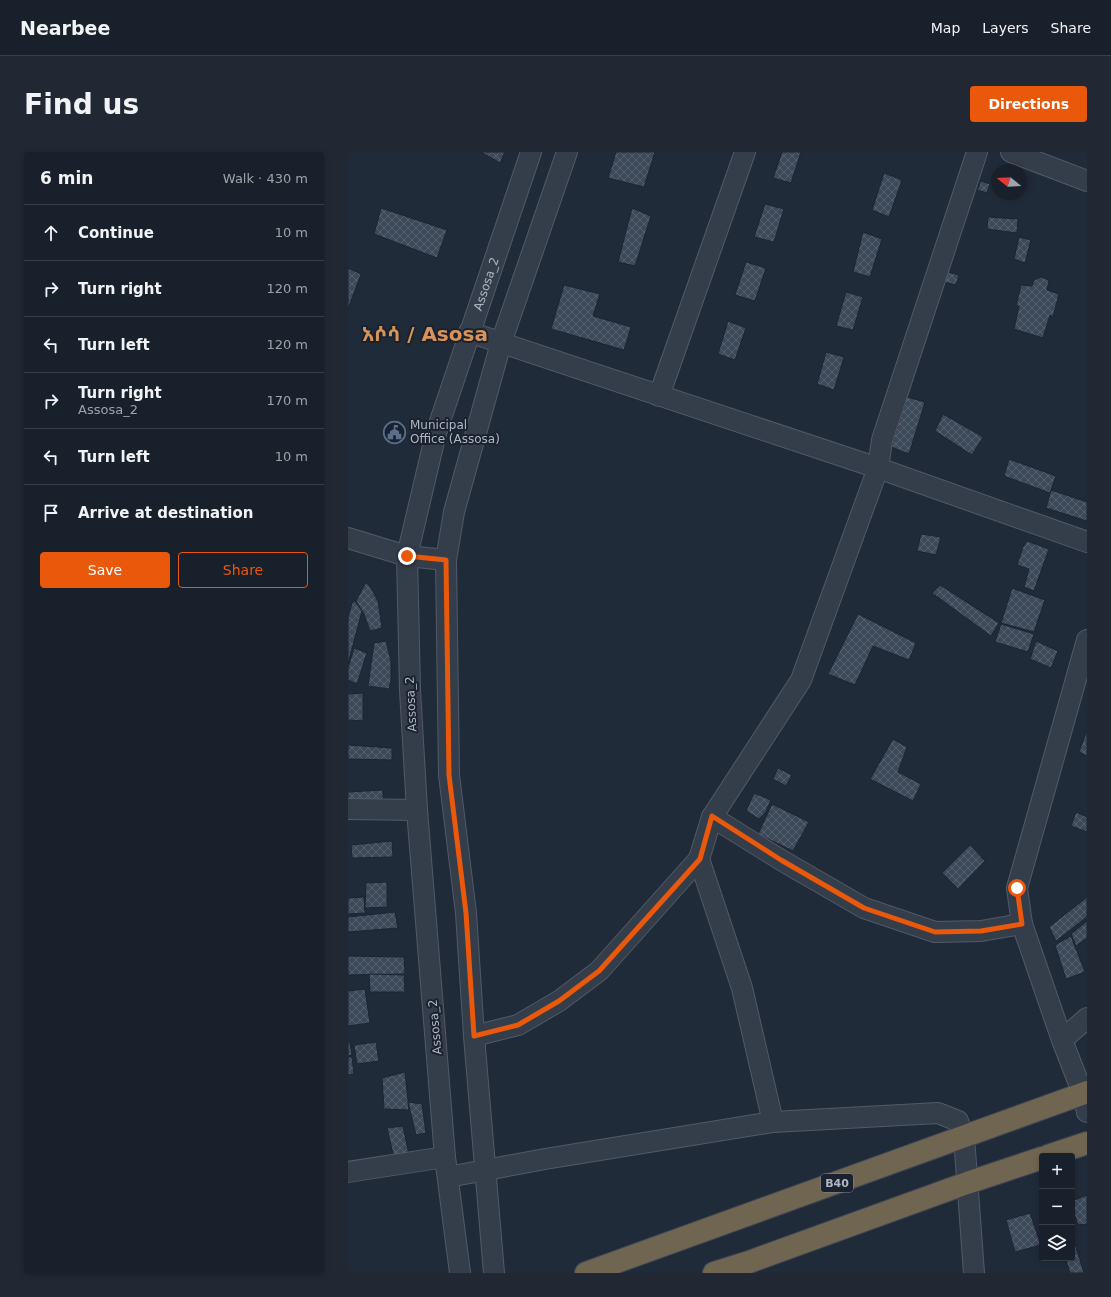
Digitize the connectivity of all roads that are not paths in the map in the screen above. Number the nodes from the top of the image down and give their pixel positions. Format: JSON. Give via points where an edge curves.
{"nodes":[{"id":1,"x":531,"y":152,"type":"edge"},
{"id":2,"x":567,"y":152,"type":"edge"},
{"id":3,"x":745,"y":152,"type":"edge"},
{"id":4,"x":977,"y":152,"type":"edge"},
{"id":5,"x":1012,"y":152,"type":"edge"},
{"id":6,"x":1087,"y":181,"type":"edge"},
{"id":7,"x":469,"y":332,"type":"junction"},
{"id":8,"x":501,"y":343,"type":"junction"},
{"id":9,"x":660,"y":396,"type":"junction"},
{"id":10,"x":878,"y":468,"type":"junction"},
{"id":11,"x":348,"y":538,"type":"edge"},
{"id":12,"x":1087,"y":542,"type":"edge"},
{"id":13,"x":407,"y":556,"type":"junction"},
{"id":14,"x":446,"y":560,"type":"junction"},
{"id":15,"x":1087,"y":640,"type":"edge"},
{"id":16,"x":348,"y":809,"type":"edge"},
{"id":17,"x":417,"y":810,"type":"junction"},
{"id":18,"x":712,"y":816,"type":"junction"},
{"id":19,"x":700,"y":859,"type":"junction"},
{"id":20,"x":1022,"y":924,"type":"junction"},
{"id":21,"x":1087,"y":1018,"type":"edge"},
{"id":22,"x":474,"y":1036,"type":"junction"},
{"id":23,"x":1062,"y":1040,"type":"junction"},
{"id":24,"x":1086,"y":1099,"type":"edge"},
{"id":25,"x":773,"y":1122,"type":"junction"},
{"id":26,"x":964,"y":1137,"type":"junction"},
{"id":27,"x":1087,"y":1143,"type":"edge"},
{"id":28,"x":1057,"y":1153,"type":"edge"},
{"id":29,"x":445,"y":1157,"type":"junction"},
{"id":30,"x":1039,"y":1159,"type":"edge"},
{"id":31,"x":486,"y":1171,"type":"junction"},
{"id":32,"x":348,"y":1172,"type":"edge"},
{"id":33,"x":448,"y":1178,"type":"junction"},
{"id":34,"x":967,"y":1183,"type":"junction"},
{"id":35,"x":749,"y":1268,"type":"edge"},
{"id":36,"x":460,"y":1273,"type":"edge"},
{"id":37,"x":494,"y":1273,"type":"edge"},
{"id":38,"x":586,"y":1273,"type":"edge"},
{"id":39,"x":714,"y":1273,"type":"edge"},
{"id":40,"x":974,"y":1273,"type":"edge"}],
"edges":[{"from":1,"to":7,"type":"street","name":"Assosa_2"},
{"from":2,"to":8,"type":"street"},
{"from":3,"to":9,"type":"street"},
{"from":4,"to":10,"type":"street","via":[[882,440]]},
{"from":5,"to":6,"type":"street"},
{"from":7,"to":8,"type":"street"},
{"from":7,"to":13,"type":"street","name":"Assosa_2","via":[[436,433]]},
{"from":8,"to":9,"type":"street"},
{"from":8,"to":14,"type":"street","via":[[454,512]]},
{"from":9,"to":10,"type":"street"},
{"from":10,"to":12,"type":"street"},
{"from":10,"to":18,"type":"street","via":[[801,680]]},
{"from":11,"to":13,"type":"street"},
{"from":13,"to":14,"type":"street"},
{"from":13,"to":17,"type":"street","name":"Assosa_2","via":[[410,690]]},
{"from":14,"to":22,"type":"street","via":[[449,775],[466,913]]},
{"from":15,"to":20,"type":"street","via":[[1017,888]]},
{"from":16,"to":17,"type":"street"},
{"from":17,"to":29,"type":"street","name":"Assosa_2"},
{"from":18,"to":19,"type":"street"},
{"from":18,"to":20,"type":"street","via":[[864,908],[935,932],[981,931]]},
{"from":19,"to":22,"type":"street","via":[[599,971],[559,1001],[518,1025]]},
{"from":19,"to":25,"type":"street","via":[[742,988]]},
{"from":20,"to":23,"type":"street"},
{"from":21,"to":23,"type":"street"},
{"from":22,"to":31,"type":"street"},
{"from":23,"to":24,"type":"street"},
{"from":24,"to":26,"type":"highway","number":"B40"},
{"from":25,"to":26,"type":"street","via":[[938,1113],[958,1121]]},
{"from":25,"to":31,"type":"street"},
{"from":26,"to":34,"type":"street"},
{"from":26,"to":38,"type":"highway","number":"B40"},
{"from":27,"to":28,"type":"highway"},
{"from":29,"to":32,"type":"street"},
{"from":29,"to":33,"type":"street","name":"Assosa_2"},
{"from":30,"to":34,"type":"highway"},
{"from":31,"to":33,"type":"street"},
{"from":31,"to":37,"type":"street"},
{"from":33,"to":36,"type":"street","name":"Assosa_2"},
{"from":34,"to":35,"type":"highway"},
{"from":34,"to":40,"type":"street"},
{"from":35,"to":39,"type":"highway"}]}
